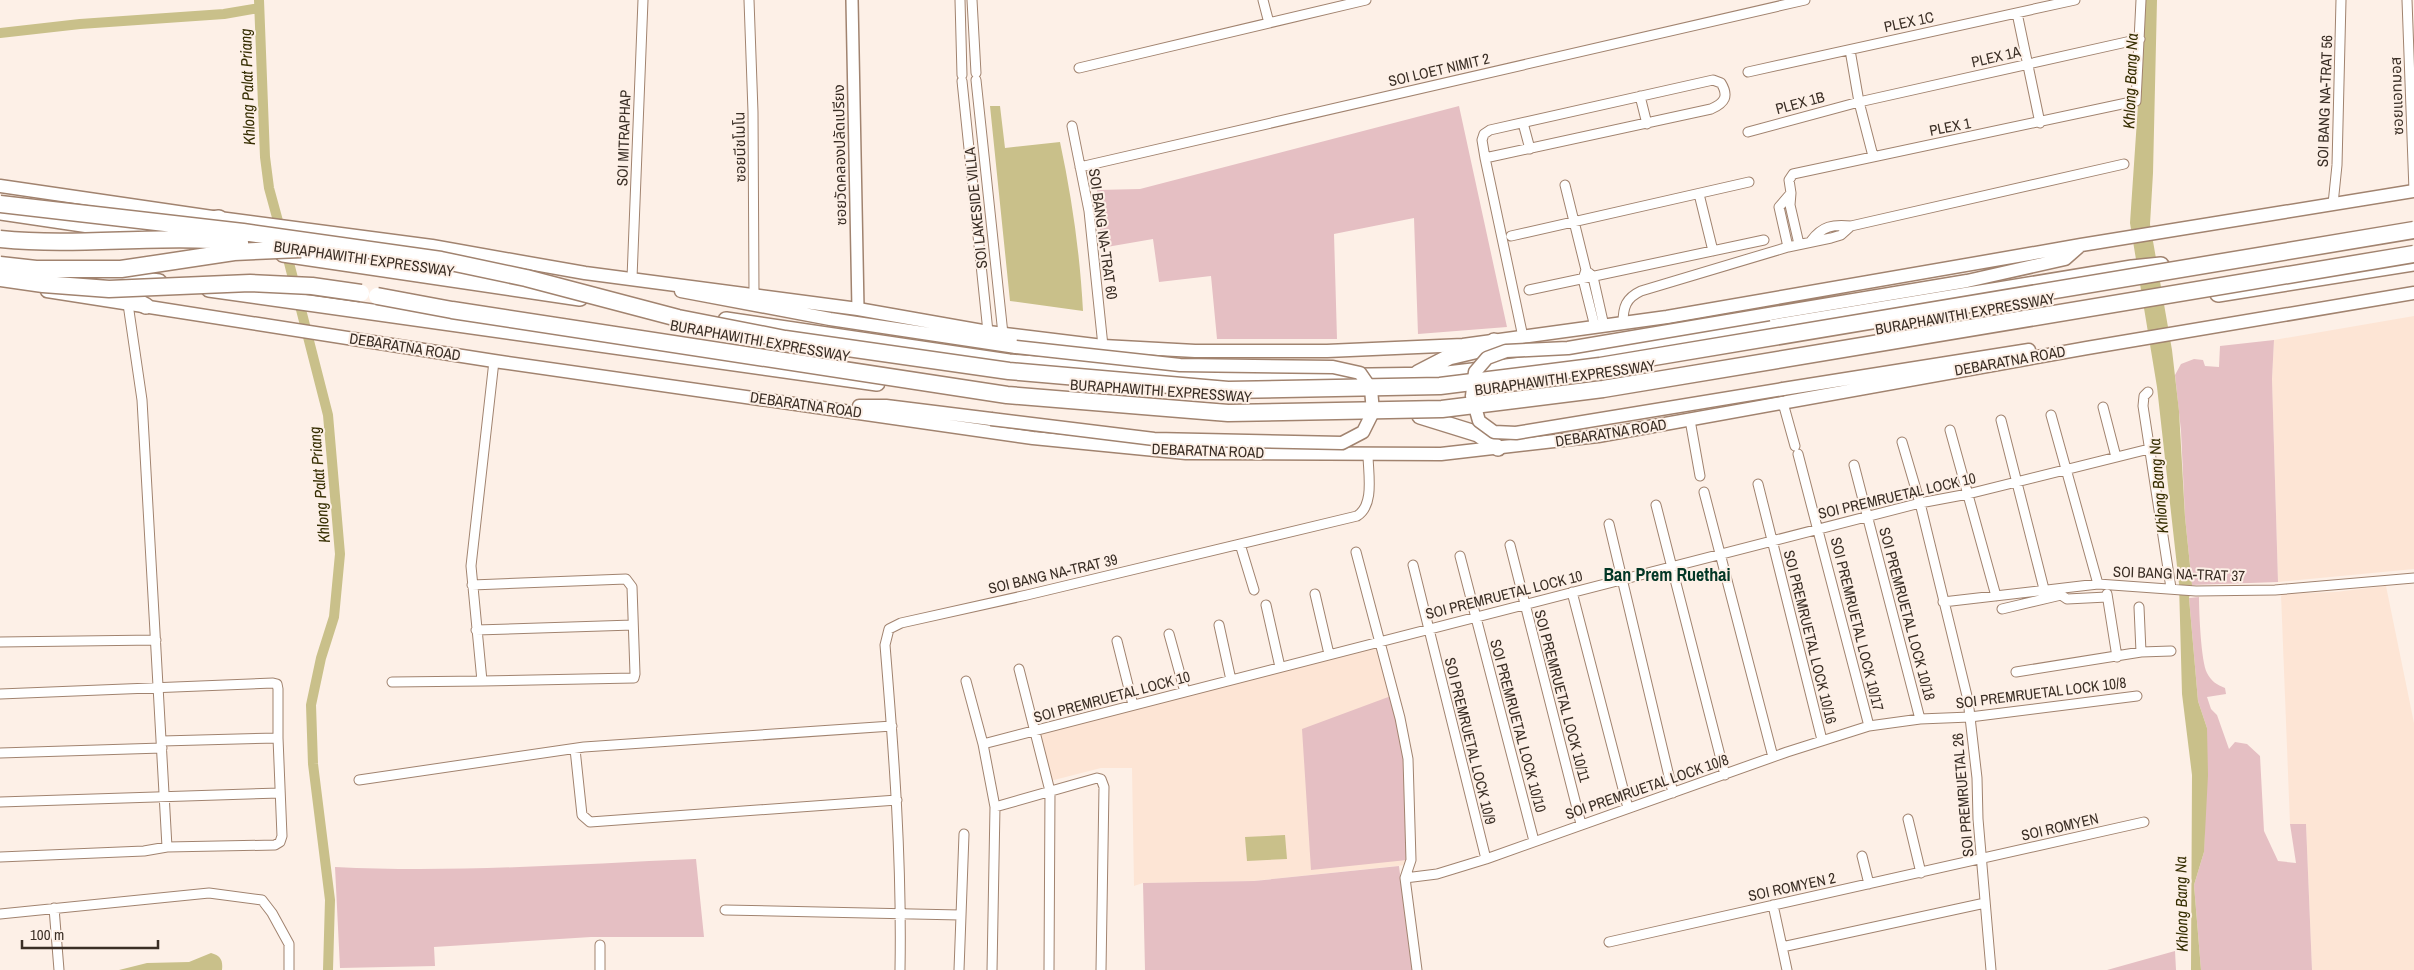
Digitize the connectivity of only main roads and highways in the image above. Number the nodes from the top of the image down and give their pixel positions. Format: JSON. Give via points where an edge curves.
{"nodes":[{"id":1,"x":0,"y":186,"type":"edge"},
{"id":2,"x":2414,"y":191,"type":"edge"},
{"id":3,"x":0,"y":204,"type":"edge"},
{"id":4,"x":0,"y":212,"type":"edge"},
{"id":5,"x":219,"y":218,"type":"junction"},
{"id":6,"x":2414,"y":225,"type":"edge"},
{"id":7,"x":126,"y":230,"type":"junction"},
{"id":8,"x":2414,"y":230,"type":"edge"},
{"id":9,"x":0,"y":239,"type":"edge"},
{"id":10,"x":2414,"y":239,"type":"edge"},
{"id":11,"x":2081,"y":245,"type":"junction"},
{"id":12,"x":299,"y":252,"type":"junction"},
{"id":13,"x":2414,"y":254,"type":"edge"},
{"id":14,"x":0,"y":259,"type":"edge"},
{"id":15,"x":2414,"y":263,"type":"edge"},
{"id":16,"x":0,"y":265,"type":"edge"},
{"id":17,"x":81,"y":272,"type":"junction"},
{"id":18,"x":0,"y":278,"type":"edge"},
{"id":19,"x":653,"y":280,"type":"junction"},
{"id":20,"x":0,"y":284,"type":"edge"},
{"id":21,"x":2414,"y":293,"type":"edge"},
{"id":22,"x":146,"y":306,"type":"junction"},
{"id":23,"x":1494,"y":341,"type":"junction"},
{"id":24,"x":2086,"y":348,"type":"junction"},
{"id":25,"x":1412,"y":376,"type":"junction"},
{"id":26,"x":817,"y":406,"type":"junction"},
{"id":27,"x":1420,"y":416,"type":"junction"},
{"id":28,"x":1498,"y":448,"type":"junction"}],
"edges":[{"from":1,"to":5,"type":"main road"},
{"from":2,"to":11,"type":"main road"},
{"from":3,"to":8,"type":"highway","bridge":true,"via":[[243,232],[441,260],[526,278],[678,318],[785,339],[1009,371],[1228,390],[1440,386],[1600,366]]},
{"from":4,"to":7,"type":"highway"},
{"from":5,"to":7,"type":"highway"},
{"from":5,"to":19,"type":"main road","via":[[432,246],[536,266]]},
{"from":6,"to":25,"type":"highway","via":[[1598,356]]},
{"from":7,"to":12,"type":"highway","bridge":true,"via":[[266,251]]},
{"from":9,"to":12,"type":"highway","name":"BURAPHAWITHI EXPRESSWAY","bridge":true,"via":[[66,243],[195,239]]},
{"from":10,"to":12,"type":"highway","name":"BURAPHAWITHI EXPRESSWAY","bridge":true,"via":[[1601,375],[1441,394],[1228,399],[1008,379],[784,348],[676,327],[524,286],[449,271]]},
{"from":11,"to":23,"type":"main road","via":[[1623,323]]},
{"from":11,"to":24,"type":"main road","bridge":true,"via":[[2065,259],[1967,281],[1568,348],[1506,352],[1487,358],[1475,372],[1472,396],[1479,421],[1494,432],[1516,433],[1991,355]]},
{"from":12,"to":16,"type":"highway","bridge":true,"via":[[234,252],[121,269],[36,269]]},
{"from":12,"to":25,"type":"highway","via":[[1009,362],[1228,378]]},
{"from":13,"to":18,"type":"highway","name":"BURAPHAWITHI EXPRESSWAY","bridge":true,"via":[[1603,389],[1442,409],[1337,412],[1228,413],[1007,395],[312,286],[258,283],[109,289]]},
{"from":14,"to":17,"type":"highway","name":"DEBARATNA ROAD"},
{"from":15,"to":27,"type":"highway","name":"DEBARATNA ROAD","via":[[2137,305],[1623,391],[1442,416]]},
{"from":17,"to":22,"type":"highway"},
{"from":17,"to":27,"type":"highway","name":"DEBARATNA ROAD","via":[[1007,402],[1228,420]]},
{"from":19,"to":23,"type":"main road","via":[[858,309],[988,332],[1103,346],[1195,351],[1327,351]]},
{"from":19,"to":26,"type":"main road","bridge":true,"via":[[689,294],[1016,347],[1180,364],[1333,366],[1360,373],[1372,389],[1373,412],[1363,432],[1342,443],[1154,439],[886,406]]},
{"from":20,"to":22,"type":"main road","name":"DEBARATNA ROAD"},
{"from":21,"to":24,"type":"main road","name":"DEBARATNA ROAD"},
{"from":22,"to":26,"type":"main road","name":"DEBARATNA ROAD","via":[[494,361]]},
{"from":23,"to":25,"type":"highway","via":[[1487,348],[1449,357]]},
{"from":24,"to":28,"type":"main road","name":"DEBARATNA ROAD","via":[[1598,436]]},
{"from":26,"to":28,"type":"main road","name":"DEBARATNA ROAD","via":[[1032,438],[1186,453],[1441,454]]},
{"from":27,"to":28,"type":"highway","via":[[1478,434]]}]}
